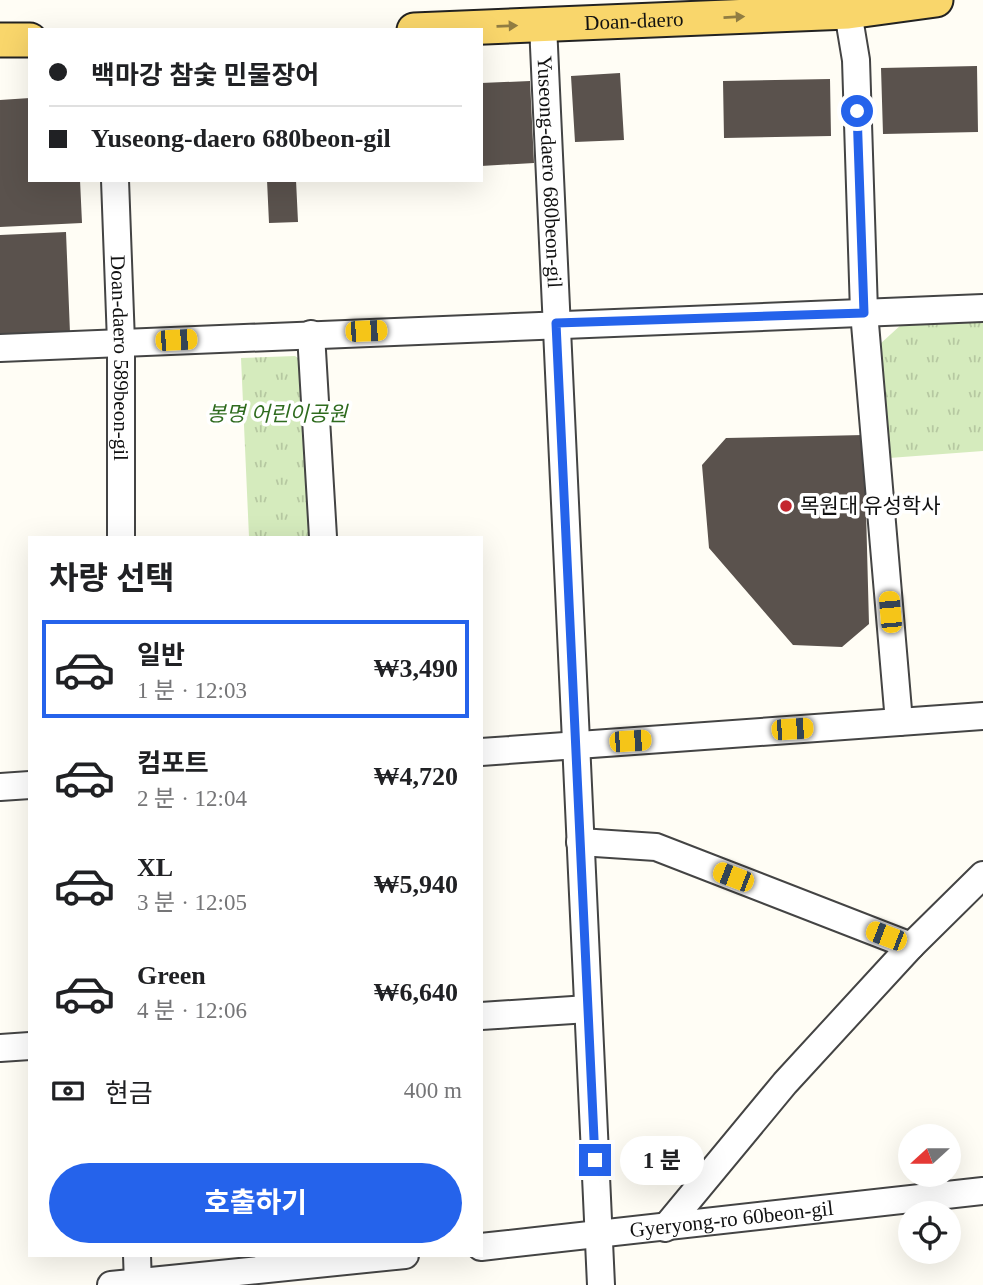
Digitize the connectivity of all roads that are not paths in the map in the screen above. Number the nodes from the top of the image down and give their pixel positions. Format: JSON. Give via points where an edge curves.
{"nodes":[{"id":1,"x":936,"y":0,"type":"edge"},
{"id":2,"x":848,"y":12,"type":"junction"},
{"id":3,"x":543,"y":25,"type":"junction"},
{"id":4,"x":466,"y":28,"type":"edge"},
{"id":5,"x":0,"y":40,"type":"edge"},
{"id":6,"x":28,"y":40,"type":"edge"},
{"id":7,"x":115,"y":182,"type":"edge"},
{"id":8,"x":983,"y":308,"type":"edge"},
{"id":9,"x":864,"y":313,"type":"junction"},
{"id":10,"x":556,"y":323,"type":"junction"},
{"id":11,"x":312,"y":334,"type":"junction"},
{"id":12,"x":121,"y":342,"type":"junction"},
{"id":13,"x":0,"y":348,"type":"edge"},
{"id":14,"x":121,"y":536,"type":"edge"},
{"id":15,"x":323,"y":536,"type":"edge"},
{"id":16,"x":983,"y":716,"type":"edge"},
{"id":17,"x":899,"y":722,"type":"junction"},
{"id":18,"x":576,"y":745,"type":"junction"},
{"id":19,"x":483,"y":752,"type":"edge"},
{"id":20,"x":28,"y":785,"type":"edge"},
{"id":21,"x":0,"y":787,"type":"edge"},
{"id":22,"x":580,"y":842,"type":"junction"},
{"id":23,"x":983,"y":875,"type":"edge"},
{"id":24,"x":911,"y":946,"type":"junction"},
{"id":25,"x":588,"y":1009,"type":"junction"},
{"id":26,"x":483,"y":1016,"type":"edge"},
{"id":27,"x":28,"y":1046,"type":"edge"},
{"id":28,"x":0,"y":1048,"type":"edge"},
{"id":29,"x":983,"y":1191,"type":"edge"},
{"id":30,"x":665,"y":1228,"type":"junction"},
{"id":31,"x":599,"y":1235,"type":"junction"},
{"id":32,"x":483,"y":1247,"type":"edge"},
{"id":33,"x":137,"y":1257,"type":"edge"},
{"id":34,"x":387,"y":1257,"type":"edge"},
{"id":35,"x":138,"y":1284,"type":"edge"},
{"id":36,"x":111,"y":1285,"type":"edge"},
{"id":37,"x":601,"y":1285,"type":"edge"}],
"edges":[{"from":1,"to":2,"type":"main road","name":"Doan-daero"},
{"from":3,"to":2,"type":"main road","name":"Doan-daero","one_way":true},
{"from":2,"to":9,"type":"street","via":[[856,60]]},
{"from":4,"to":3,"type":"main road","name":"Doan-daero","one_way":true},
{"from":3,"to":10,"type":"street","name":"Yuseong-daero 680beon-gil"},
{"from":5,"to":6,"type":"main road"},
{"from":7,"to":12,"type":"street","name":"Doan-daero 589beon-gil"},
{"from":8,"to":9,"type":"street"},
{"from":9,"to":10,"type":"street"},
{"from":9,"to":17,"type":"street"},
{"from":10,"to":11,"type":"street"},
{"from":10,"to":18,"type":"street","name":"Yuseong-daero 680beon-gil"},
{"from":11,"to":12,"type":"street"},
{"from":11,"to":15,"type":"street"},
{"from":12,"to":13,"type":"street"},
{"from":12,"to":14,"type":"street","name":"Doan-daero 589beon-gil"},
{"from":16,"to":17,"type":"street"},
{"from":17,"to":18,"type":"street"},
{"from":18,"to":19,"type":"street"},
{"from":18,"to":22,"type":"street","name":"Yuseong-daero 680beon-gil"},
{"from":20,"to":21,"type":"street"},
{"from":22,"to":24,"type":"street","via":[[656,847]]},
{"from":22,"to":25,"type":"street","name":"Yuseong-daero 680beon-gil"},
{"from":23,"to":24,"type":"street"},
{"from":24,"to":30,"type":"street","via":[[785,1083]]},
{"from":25,"to":26,"type":"street"},
{"from":25,"to":31,"type":"street","name":"Yuseong-daero 680beon-gil"},
{"from":27,"to":28,"type":"street"},
{"from":29,"to":30,"type":"street","name":"Gyeryong-ro 60beon-gil"},
{"from":30,"to":31,"type":"street","name":"Gyeryong-ro 60beon-gil"},
{"from":31,"to":32,"type":"street","name":"Gyeryong-ro 60beon-gil"},
{"from":31,"to":37,"type":"street","name":"Yuseong-daero 680beon-gil"},
{"from":33,"to":35,"type":"street"},
{"from":34,"to":35,"type":"street"},
{"from":35,"to":36,"type":"street"}]}
